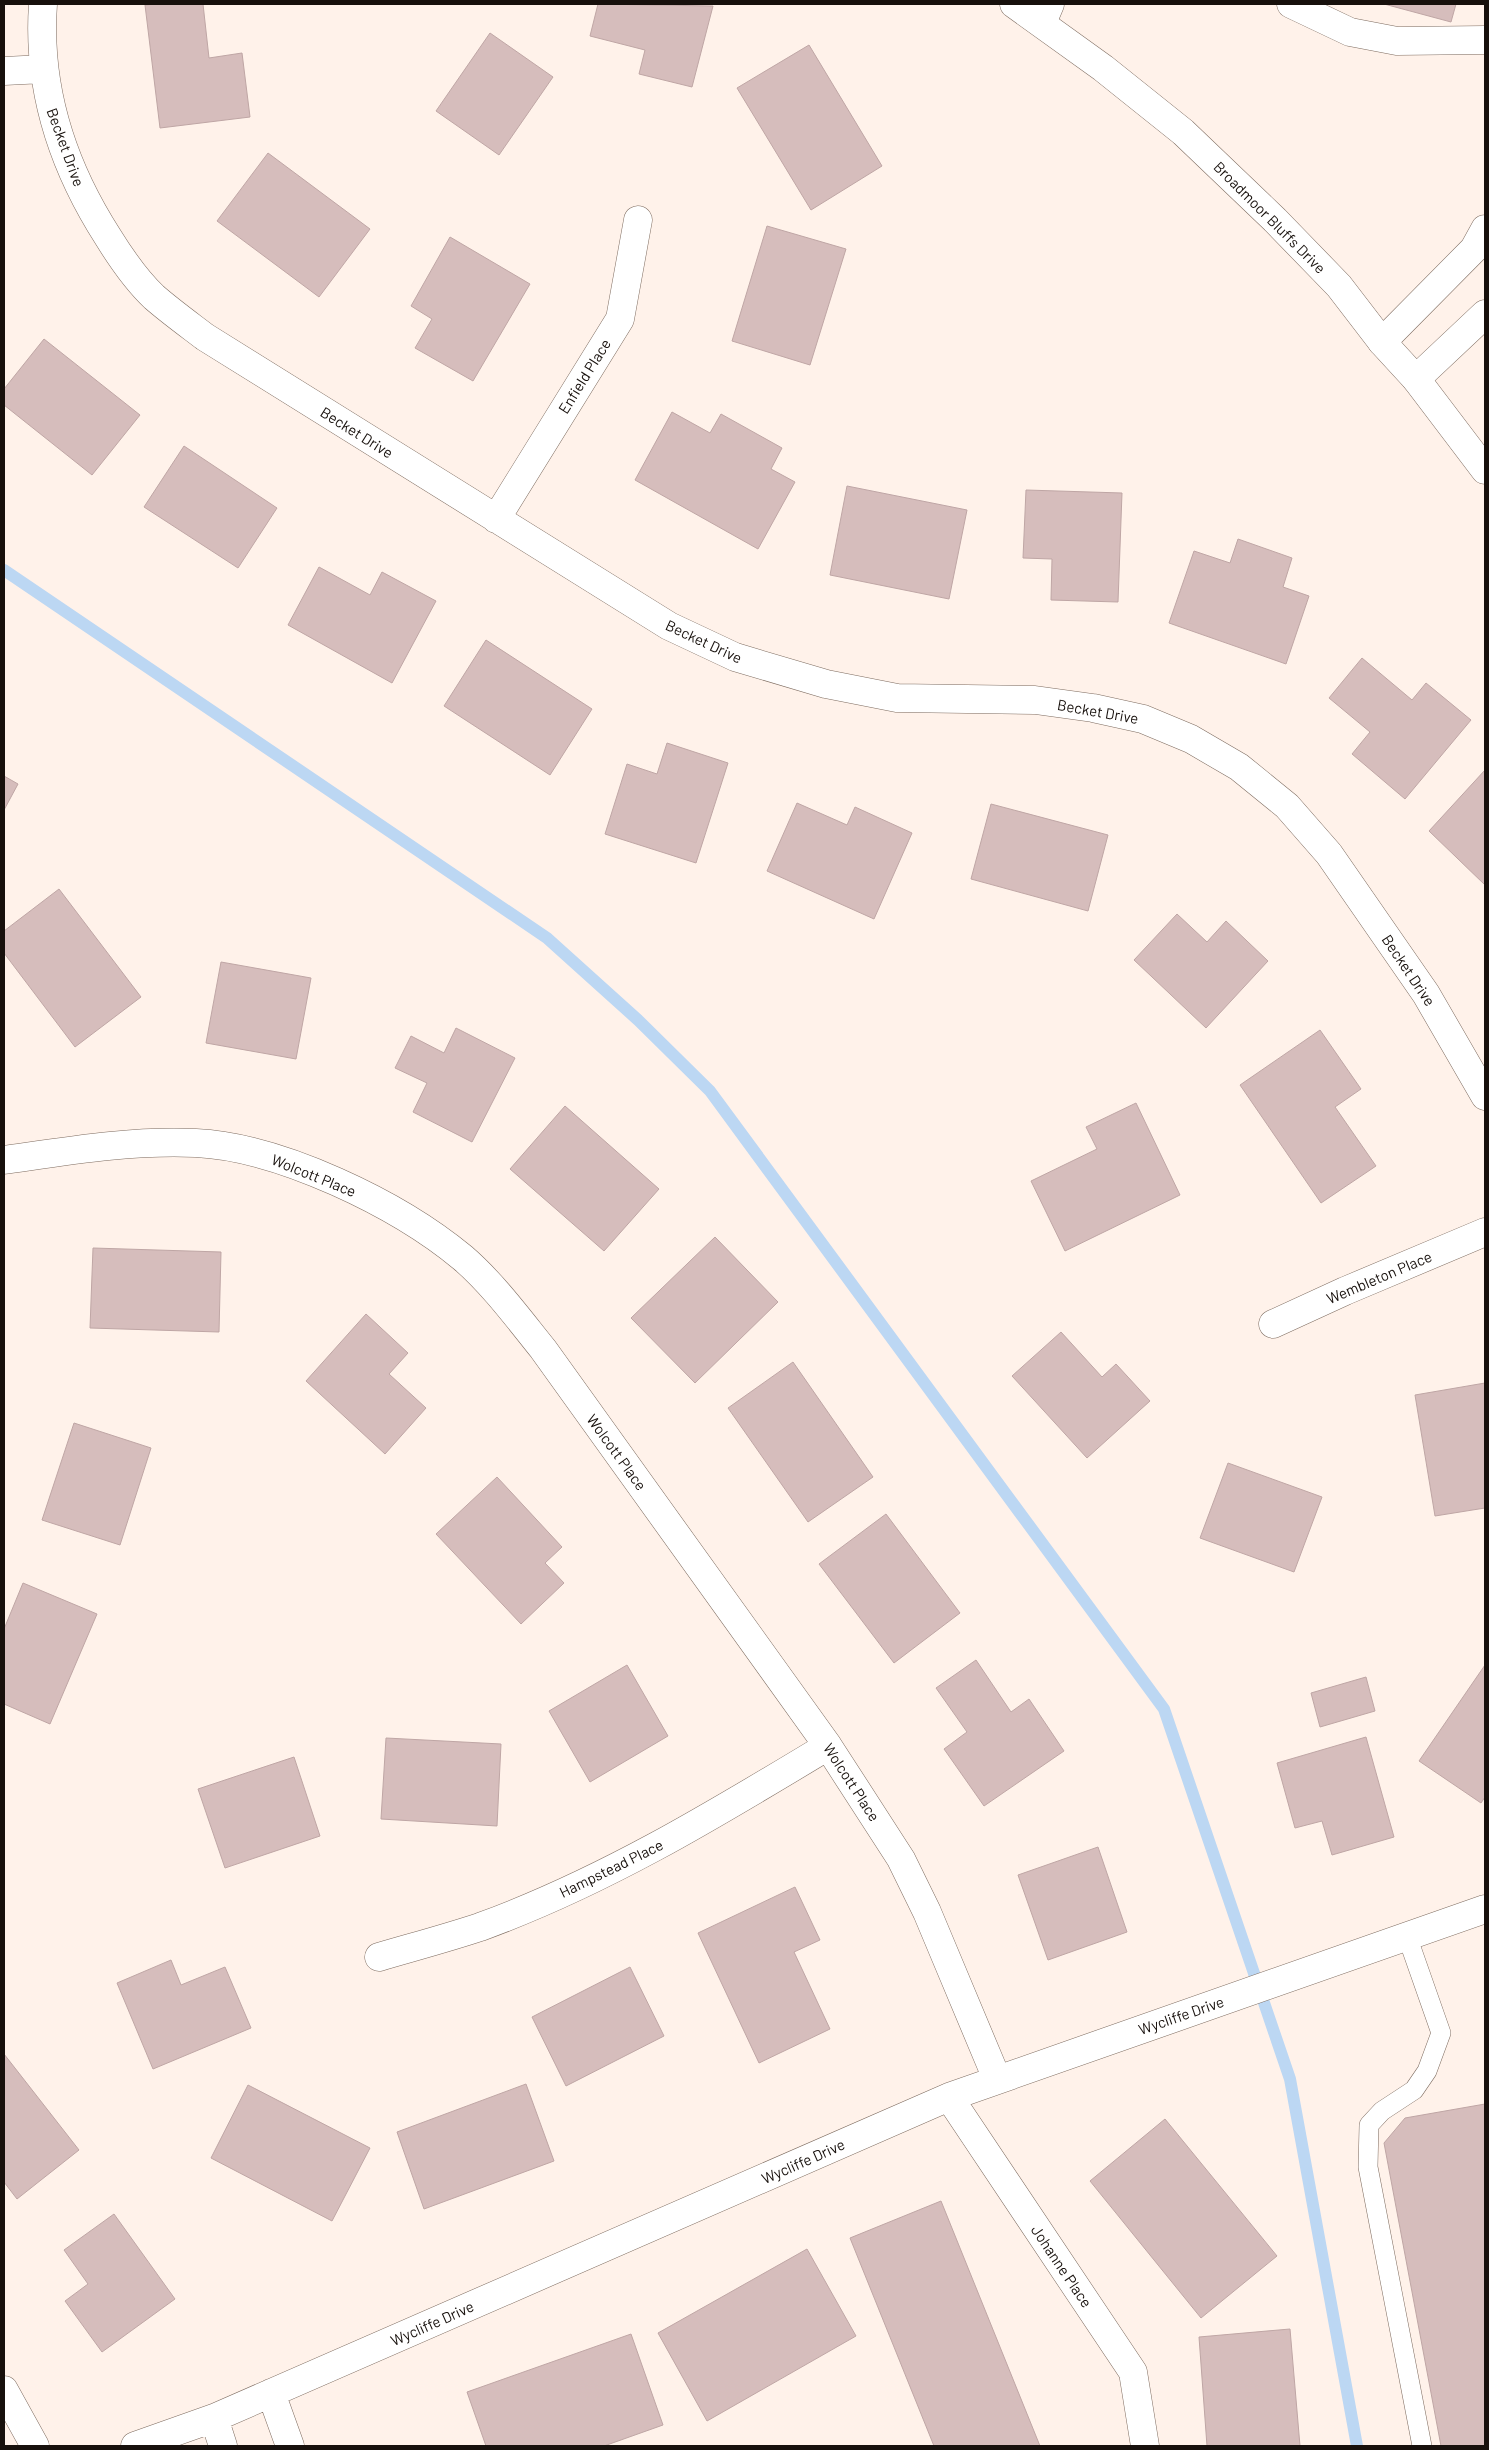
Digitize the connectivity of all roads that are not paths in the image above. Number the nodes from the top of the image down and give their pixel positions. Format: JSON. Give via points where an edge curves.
{"nodes":[{"id":1,"x":43,"y":4,"type":"edge"},
{"id":2,"x":1014,"y":4,"type":"edge"},
{"id":3,"x":1291,"y":4,"type":"edge"},
{"id":4,"x":1046,"y":13,"type":"edge"},
{"id":5,"x":1485,"y":40,"type":"edge"},
{"id":6,"x":44,"y":69,"type":"junction"},
{"id":7,"x":4,"y":71,"type":"edge"},
{"id":8,"x":638,"y":220,"type":"dead end"},
{"id":9,"x":1485,"y":229,"type":"edge"},
{"id":10,"x":1485,"y":314,"type":"edge"},
{"id":11,"x":1382,"y":342,"type":"junction"},
{"id":12,"x":1416,"y":379,"type":"junction"},
{"id":13,"x":1485,"y":470,"type":"edge"},
{"id":14,"x":496,"y":519,"type":"junction"},
{"id":15,"x":1485,"y":1096,"type":"edge"},
{"id":16,"x":4,"y":1160,"type":"edge"},
{"id":17,"x":1485,"y":1232,"type":"edge"},
{"id":18,"x":1273,"y":1324,"type":"dead end"},
{"id":19,"x":828,"y":1746,"type":"junction"},
{"id":20,"x":1485,"y":1909,"type":"edge"},
{"id":21,"x":1407,"y":1936,"type":"junction"},
{"id":22,"x":379,"y":1957,"type":"dead end"},
{"id":23,"x":997,"y":2079,"type":"junction"},
{"id":24,"x":949,"y":2097,"type":"junction"},
{"id":25,"x":4,"y":2390,"type":"edge"},
{"id":26,"x":271,"y":2393,"type":"junction"},
{"id":27,"x":214,"y":2418,"type":"junction"},
{"id":28,"x":35,"y":2446,"type":"edge"},
{"id":29,"x":135,"y":2446,"type":"edge"},
{"id":30,"x":223,"y":2446,"type":"edge"},
{"id":31,"x":290,"y":2446,"type":"edge"},
{"id":32,"x":1145,"y":2446,"type":"edge"},
{"id":33,"x":1422,"y":2446,"type":"edge"}],
"edges":[{"from":1,"to":6,"type":"street","name":"Becket Drive"},
{"from":2,"to":4,"type":"street","name":"Broadmoor Bluffs Drive"},
{"from":3,"to":5,"type":"street","via":[[1350,32],[1397,41]]},
{"from":4,"to":11,"type":"street","name":"Broadmoor Bluffs Drive","via":[[1103,68],[1183,132],[1274,220],[1339,286]]},
{"from":6,"to":7,"type":"street"},
{"from":6,"to":14,"type":"street","name":"Becket Drive","via":[[52,116],[90,210],[122,259],[154,296],[205,337]]},
{"from":8,"to":14,"type":"street","name":"Enfield Place","via":[[620,319]]},
{"from":9,"to":11,"type":"street","via":[[1474,249]]},
{"from":10,"to":12,"type":"street"},
{"from":11,"to":12,"type":"street","name":"Broadmoor Bluffs Drive"},
{"from":12,"to":13,"type":"street","name":"Broadmoor Bluffs Drive"},
{"from":14,"to":15,"type":"street","name":"Becket Drive","via":[[669,626],[735,657],[826,684],[898,698],[1036,700],[1143,719],[1191,739],[1239,767],[1287,806],[1329,854],[1426,994]]},
{"from":16,"to":19,"type":"street","name":"Wolcott Place","via":[[120,1145],[197,1143],[257,1153],[312,1172],[415,1224],[463,1259],[500,1296],[543,1349]]},
{"from":17,"to":18,"type":"street","name":"Wembleton Place"},
{"from":19,"to":22,"type":"street","name":"Hampstead Place","via":[[699,1824],[596,1877],[480,1926]]},
{"from":19,"to":23,"type":"street","name":"Wolcott Place","via":[[901,1859]]},
{"from":20,"to":21,"type":"street","name":"Wycliffe Drive"},
{"from":21,"to":23,"type":"street","name":"Wycliffe Drive"},
{"from":21,"to":33,"type":"lane","via":[[1441,2033],[1428,2071],[1414,2090],[1382,2111],[1369,2125],[1368,2167]]},
{"from":23,"to":24,"type":"street","name":"Wycliffe Drive"},
{"from":24,"to":26,"type":"street","name":"Wycliffe Drive"},
{"from":24,"to":32,"type":"street","name":"Johanne Place","via":[[1133,2372]]},
{"from":25,"to":28,"type":"street"},
{"from":26,"to":27,"type":"street","name":"Wycliffe Drive"},
{"from":26,"to":31,"type":"street"},
{"from":27,"to":29,"type":"street","name":"Wycliffe Drive"},
{"from":27,"to":30,"type":"street"}]}
